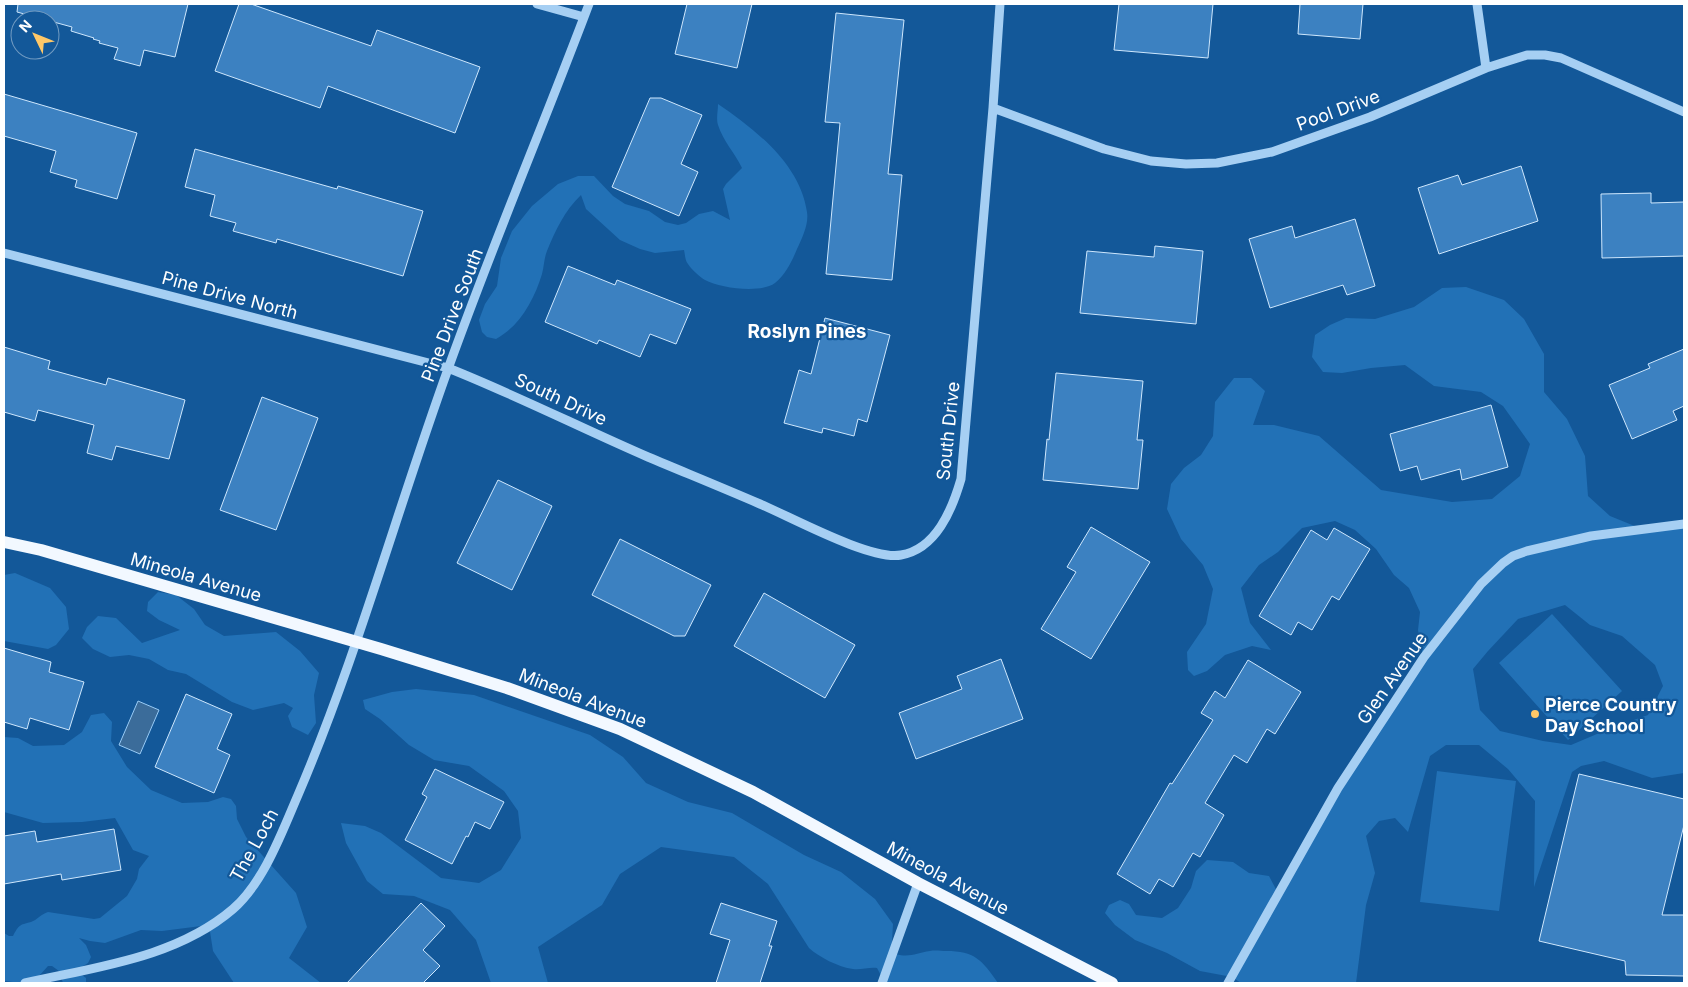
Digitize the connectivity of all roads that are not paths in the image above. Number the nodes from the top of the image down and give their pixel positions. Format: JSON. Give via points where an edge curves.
{"nodes":[{"id":1,"x":537,"y":4,"type":"edge"},
{"id":2,"x":589,"y":4,"type":"edge"},
{"id":3,"x":1000,"y":4,"type":"edge"},
{"id":4,"x":1477,"y":4,"type":"edge"},
{"id":5,"x":584,"y":17,"type":"junction"},
{"id":6,"x":1486,"y":68,"type":"junction"},
{"id":7,"x":993,"y":108,"type":"junction"},
{"id":8,"x":1684,"y":112,"type":"edge"},
{"id":9,"x":4,"y":252,"type":"edge"},
{"id":10,"x":448,"y":368,"type":"junction"},
{"id":11,"x":1684,"y":524,"type":"edge"},
{"id":12,"x":4,"y":542,"type":"edge"},
{"id":13,"x":355,"y":641,"type":"junction"},
{"id":14,"x":918,"y":883,"type":"junction"},
{"id":15,"x":25,"y":983,"type":"edge"},
{"id":16,"x":882,"y":983,"type":"edge"},
{"id":17,"x":1112,"y":983,"type":"edge"},
{"id":18,"x":1228,"y":983,"type":"edge"}],
"edges":[{"from":1,"to":5,"type":"street"},
{"from":2,"to":5,"type":"street","name":"Pine Drive South"},
{"from":3,"to":7,"type":"street","name":"South Drive"},
{"from":4,"to":6,"type":"street"},
{"from":5,"to":10,"type":"street","name":"Pine Drive South"},
{"from":6,"to":7,"type":"street","name":"Pool Drive","via":[[1370,117],[1272,152],[1217,163],[1151,160],[1104,149]]},
{"from":6,"to":8,"type":"street","name":"Pool Drive","via":[[1545,54]]},
{"from":7,"to":10,"type":"street","name":"South Drive","via":[[961,480],[944,522],[923,546],[912,552],[887,556],[842,541]]},
{"from":9,"to":10,"type":"street","name":"Pine Drive North"},
{"from":10,"to":13,"type":"street","name":"Pine Drive South"},
{"from":11,"to":18,"type":"street","name":"Glen Avenue","via":[[1591,536],[1527,551],[1493,571],[1424,657],[1358,756]]},
{"from":12,"to":13,"type":"main road","name":"Mineola Avenue"},
{"from":13,"to":14,"type":"main road","name":"Mineola Avenue","via":[[507,688],[620,729],[754,792]]},
{"from":13,"to":15,"type":"street","name":"The Loch","via":[[290,814],[261,873],[233,908],[210,925],[158,950]]},
{"from":14,"to":16,"type":"street"},
{"from":14,"to":17,"type":"main road","name":"Mineola Avenue"}]}
